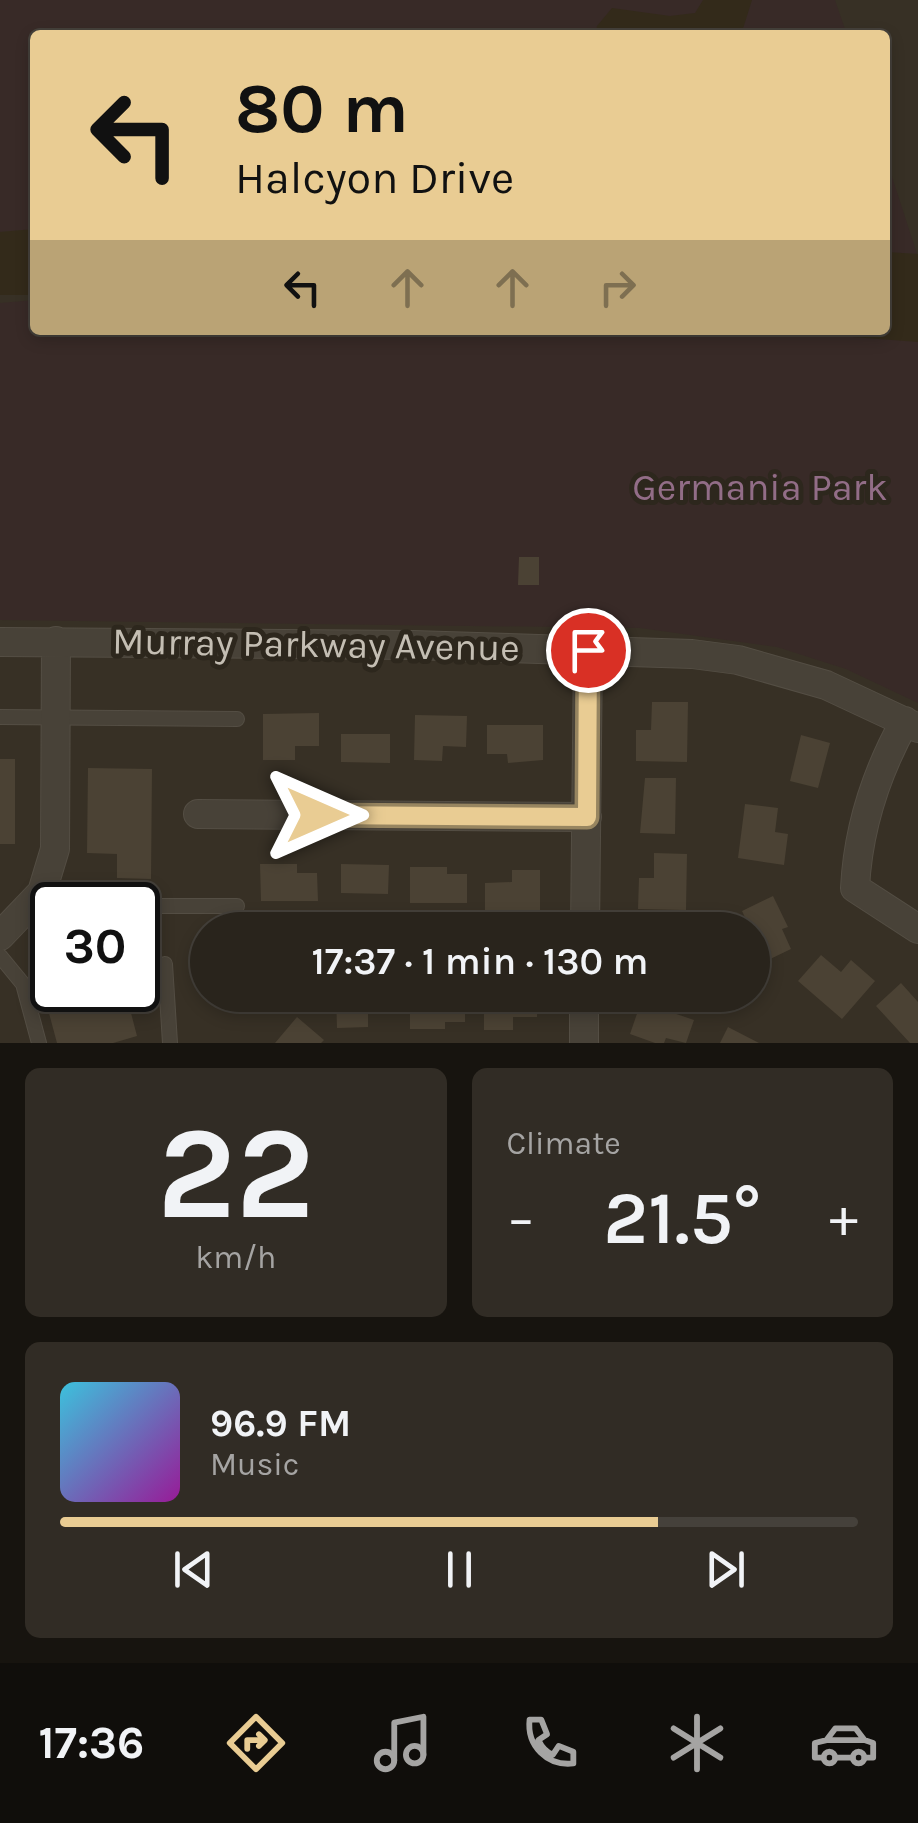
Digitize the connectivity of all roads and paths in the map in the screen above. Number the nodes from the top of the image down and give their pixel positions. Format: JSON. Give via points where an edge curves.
{"nodes":[{"id":1,"x":56,"y":641,"type":"junction"},
{"id":2,"x":0,"y":642,"type":"edge"},
{"id":3,"x":588,"y":650,"type":"junction"},
{"id":4,"x":0,"y":717,"type":"edge"},
{"id":5,"x":56,"y":718,"type":"junction"},
{"id":6,"x":236,"y":719,"type":"dead end"},
{"id":7,"x":912,"y":725,"type":"edge"},
{"id":8,"x":198,"y":814,"type":"dead end"},
{"id":9,"x":587,"y":817,"type":"junction"},
{"id":10,"x":52,"y":882,"type":"edge"},
{"id":11,"x":160,"y":906,"type":"edge"},
{"id":12,"x":237,"y":906,"type":"dead end"},
{"id":13,"x":586,"y":912,"type":"edge"},
{"id":14,"x":30,"y":914,"type":"edge"},
{"id":15,"x":918,"y":929,"type":"edge"},
{"id":16,"x":0,"y":936,"type":"edge"},
{"id":17,"x":0,"y":956,"type":"edge"},
{"id":18,"x":165,"y":964,"type":"dead end"},
{"id":19,"x":584,"y":1012,"type":"edge"},
{"id":20,"x":39,"y":1043,"type":"edge"},
{"id":21,"x":170,"y":1043,"type":"edge"},
{"id":22,"x":584,"y":1043,"type":"edge"}],
"edges":[{"from":1,"to":2,"type":"street","name":"Murray Parkway Avenue"},
{"from":1,"to":3,"type":"street","name":"Murray Parkway Avenue"},
{"from":1,"to":5,"type":"street"},
{"from":3,"to":7,"type":"street","name":"Murray Parkway Avenue","via":[[738,660],[826,685]]},
{"from":3,"to":9,"type":"street"},
{"from":4,"to":5,"type":"lane"},
{"from":5,"to":6,"type":"lane"},
{"from":5,"to":10,"type":"street"},
{"from":7,"to":15,"type":"street","via":[[887,754],[872,795],[855,888]]},
{"from":8,"to":9,"type":"street"},
{"from":9,"to":13,"type":"street"},
{"from":11,"to":12,"type":"lane"},
{"from":14,"to":16,"type":"street"},
{"from":17,"to":20,"type":"lane","via":[[23,984]]},
{"from":18,"to":21,"type":"lane"},
{"from":19,"to":22,"type":"street"}]}
